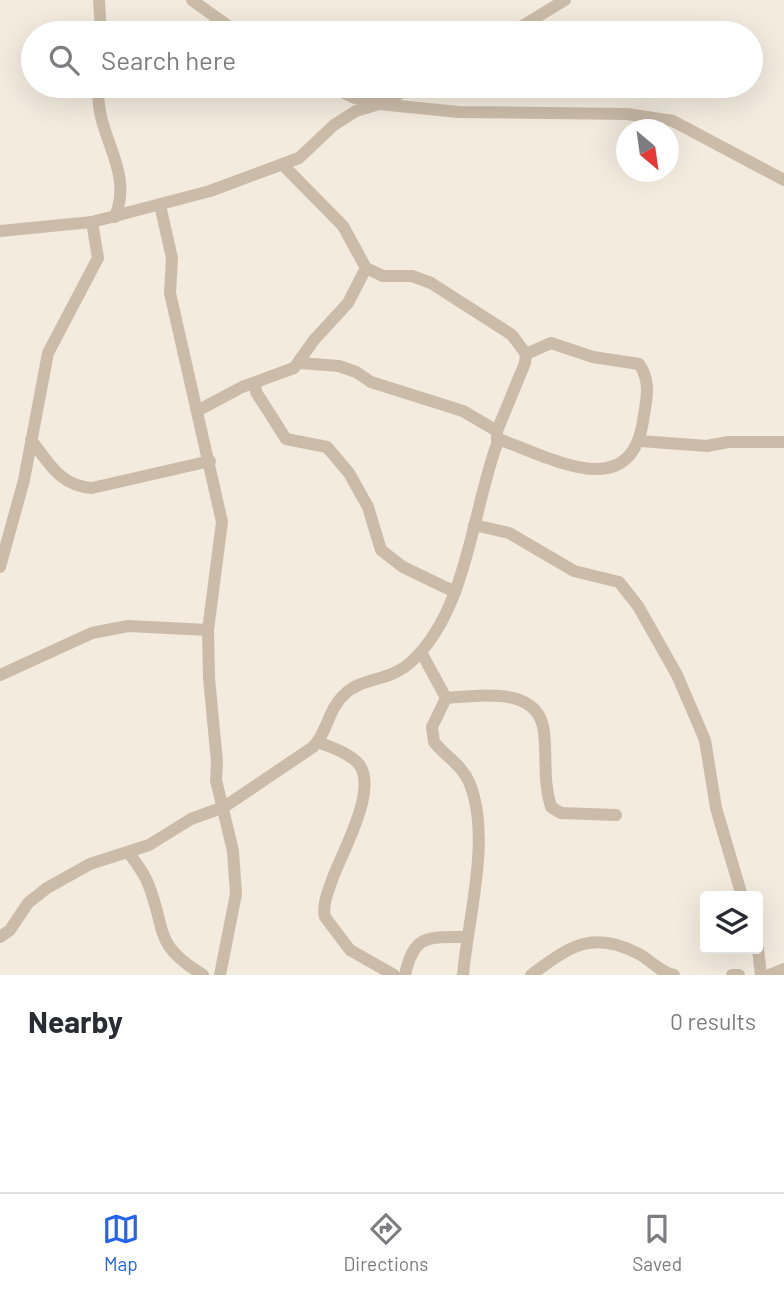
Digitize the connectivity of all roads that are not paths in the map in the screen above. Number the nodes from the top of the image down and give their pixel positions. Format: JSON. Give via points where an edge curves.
{"nodes":[{"id":1,"x":99,"y":0,"type":"edge"},
{"id":2,"x":192,"y":0,"type":"edge"},
{"id":3,"x":565,"y":0,"type":"edge"},
{"id":4,"x":100,"y":21,"type":"edge"},
{"id":5,"x":221,"y":21,"type":"edge"},
{"id":6,"x":530,"y":21,"type":"edge"},
{"id":7,"x":98,"y":98,"type":"edge"},
{"id":8,"x":355,"y":98,"type":"edge"},
{"id":9,"x":391,"y":98,"type":"edge"},
{"id":10,"x":379,"y":104,"type":"junction"},
{"id":11,"x":283,"y":165,"type":"junction"},
{"id":12,"x":784,"y":180,"type":"edge"},
{"id":13,"x":160,"y":205,"type":"junction"},
{"id":14,"x":115,"y":217,"type":"junction"},
{"id":15,"x":92,"y":222,"type":"junction"},
{"id":16,"x":0,"y":231,"type":"edge"},
{"id":17,"x":366,"y":268,"type":"junction"},
{"id":18,"x":526,"y":354,"type":"junction"},
{"id":19,"x":299,"y":363,"type":"junction"},
{"id":20,"x":255,"y":383,"type":"junction"},
{"id":21,"x":197,"y":411,"type":"junction"},
{"id":22,"x":497,"y":435,"type":"junction"},
{"id":23,"x":31,"y":440,"type":"junction"},
{"id":24,"x":640,"y":441,"type":"junction"},
{"id":25,"x":784,"y":442,"type":"edge"},
{"id":26,"x":210,"y":461,"type":"junction"},
{"id":27,"x":474,"y":525,"type":"junction"},
{"id":28,"x":0,"y":567,"type":"edge"},
{"id":29,"x":455,"y":592,"type":"junction"},
{"id":30,"x":208,"y":630,"type":"junction"},
{"id":31,"x":421,"y":652,"type":"junction"},
{"id":32,"x":0,"y":675,"type":"edge"},
{"id":33,"x":446,"y":698,"type":"junction"},
{"id":34,"x":318,"y":742,"type":"junction"},
{"id":35,"x":224,"y":807,"type":"junction"},
{"id":36,"x":616,"y":814,"type":"dead end"},
{"id":37,"x":129,"y":853,"type":"junction"},
{"id":38,"x":741,"y":891,"type":"edge"},
{"id":39,"x":0,"y":937,"type":"edge"},
{"id":40,"x":466,"y":937,"type":"junction"},
{"id":41,"x":759,"y":954,"type":"edge"},
{"id":42,"x":784,"y":969,"type":"edge"},
{"id":43,"x":203,"y":975,"type":"edge"},
{"id":44,"x":220,"y":975,"type":"edge"},
{"id":45,"x":394,"y":975,"type":"edge"},
{"id":46,"x":405,"y":975,"type":"edge"},
{"id":47,"x":463,"y":975,"type":"edge"},
{"id":48,"x":531,"y":975,"type":"edge"},
{"id":49,"x":674,"y":975,"type":"edge"},
{"id":50,"x":732,"y":975,"type":"edge"},
{"id":51,"x":739,"y":975,"type":"edge"},
{"id":52,"x":761,"y":975,"type":"edge"},
{"id":53,"x":769,"y":975,"type":"edge"}],
"edges":[{"from":1,"to":4,"type":"street"},
{"from":2,"to":5,"type":"street"},
{"from":3,"to":6,"type":"street"},
{"from":7,"to":14,"type":"street","via":[[97,111],[119,163]]},
{"from":8,"to":10,"type":"street"},
{"from":9,"to":10,"type":"street"},
{"from":10,"to":11,"type":"street","via":[[356,111],[299,158]]},
{"from":10,"to":12,"type":"street","via":[[458,112],[627,114],[673,121]]},
{"from":11,"to":13,"type":"street"},
{"from":11,"to":17,"type":"street","via":[[343,226]]},
{"from":13,"to":14,"type":"street"},
{"from":13,"to":21,"type":"street","via":[[172,258],[170,293]]},
{"from":14,"to":15,"type":"street"},
{"from":15,"to":16,"type":"street"},
{"from":15,"to":23,"type":"street","via":[[98,258],[48,353]]},
{"from":17,"to":18,"type":"street","via":[[383,276],[422,278],[512,335]]},
{"from":17,"to":19,"type":"street","via":[[348,303]]},
{"from":18,"to":22,"type":"street"},
{"from":18,"to":24,"type":"street","via":[[551,343],[593,358],[639,364],[648,388]]},
{"from":19,"to":20,"type":"street","via":[[287,373]]},
{"from":19,"to":22,"type":"street","via":[[356,372],[371,382],[463,411]]},
{"from":20,"to":21,"type":"street"},
{"from":20,"to":29,"type":"street","via":[[286,439],[327,447],[349,473],[368,507],[381,550],[403,567]]},
{"from":21,"to":26,"type":"street"},
{"from":22,"to":24,"type":"street","via":[[582,468],[603,470],[629,460]]},
{"from":22,"to":27,"type":"street"},
{"from":23,"to":26,"type":"street","via":[[65,482],[78,487],[92,488]]},
{"from":23,"to":28,"type":"street"},
{"from":24,"to":25,"type":"street","via":[[707,446]]},
{"from":26,"to":30,"type":"street","via":[[222,522]]},
{"from":27,"to":29,"type":"street"},
{"from":27,"to":38,"type":"street","via":[[509,533],[573,571],[619,582],[638,607],[677,675],[705,740],[716,808]]},
{"from":29,"to":31,"type":"street","via":[[449,610]]},
{"from":30,"to":32,"type":"street","via":[[128,626],[92,632]]},
{"from":30,"to":35,"type":"street","via":[[216,780]]},
{"from":31,"to":33,"type":"street"},
{"from":31,"to":34,"type":"street","via":[[401,671],[348,690],[329,714]]},
{"from":33,"to":36,"type":"street","via":[[491,696],[530,703],[544,731],[544,779],[551,807],[561,814]]},
{"from":33,"to":40,"type":"street","via":[[432,727],[434,742],[470,783],[479,837]]},
{"from":34,"to":35,"type":"street"},
{"from":34,"to":45,"type":"street","via":[[357,762],[365,778],[365,794],[329,889],[325,917],[349,950]]},
{"from":35,"to":37,"type":"street","via":[[191,819]]},
{"from":35,"to":44,"type":"street","via":[[236,894]]},
{"from":37,"to":39,"type":"street","via":[[90,864],[47,888]]},
{"from":37,"to":43,"type":"street","via":[[149,887],[165,943]]},
{"from":40,"to":46,"type":"street","via":[[422,941],[412,949]]},
{"from":40,"to":47,"type":"street"},
{"from":41,"to":52,"type":"street"},
{"from":42,"to":53,"type":"street"},
{"from":48,"to":49,"type":"street","via":[[586,941],[616,944]]},
{"from":50,"to":51,"type":"street"}]}
